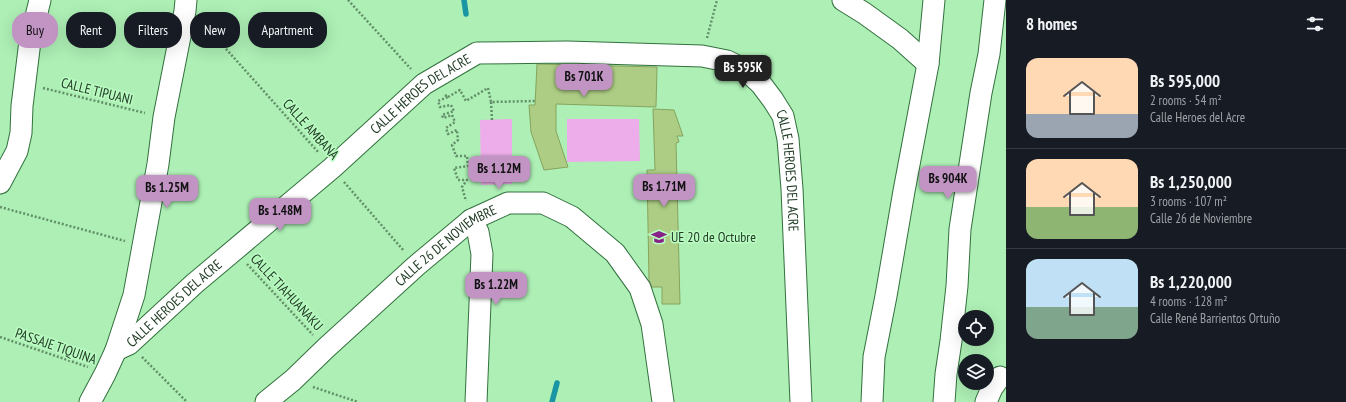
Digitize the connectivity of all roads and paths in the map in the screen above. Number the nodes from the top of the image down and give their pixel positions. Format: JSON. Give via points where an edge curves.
{"nodes":[{"id":1,"x":40,"y":0,"type":"edge"},
{"id":2,"x":348,"y":0,"type":"edge"},
{"id":3,"x":717,"y":0,"type":"edge"},
{"id":4,"x":843,"y":0,"type":"edge"},
{"id":5,"x":934,"y":0,"type":"edge"},
{"id":6,"x":995,"y":0,"type":"edge"},
{"id":7,"x":186,"y":6,"type":"edge"},
{"id":8,"x":702,"y":56,"type":"junction"},
{"id":9,"x":928,"y":64,"type":"junction"},
{"id":10,"x":25,"y":84,"type":"junction"},
{"id":11,"x":424,"y":84,"type":"junction"},
{"id":12,"x":448,"y":97,"type":"junction"},
{"id":13,"x":535,"y":101,"type":"dead end"},
{"id":14,"x":491,"y":102,"type":"junction"},
{"id":15,"x":164,"y":117,"type":"junction"},
{"id":16,"x":492,"y":120,"type":"dead end"},
{"id":17,"x":332,"y":168,"type":"junction"},
{"id":18,"x":0,"y":183,"type":"edge"},
{"id":19,"x":0,"y":207,"type":"edge"},
{"id":20,"x":472,"y":220,"type":"junction"},
{"id":21,"x":143,"y":246,"type":"junction"},
{"id":22,"x":233,"y":249,"type":"junction"},
{"id":23,"x":416,"y":266,"type":"junction"},
{"id":24,"x":0,"y":337,"type":"edge"},
{"id":25,"x":122,"y":347,"type":"junction"},
{"id":26,"x":326,"y":348,"type":"junction"},
{"id":27,"x":105,"y":374,"type":"junction"},
{"id":28,"x":1000,"y":377,"type":"dead end"},
{"id":29,"x":293,"y":380,"type":"junction"},
{"id":30,"x":90,"y":402,"type":"edge"},
{"id":31,"x":187,"y":402,"type":"edge"},
{"id":32,"x":266,"y":402,"type":"edge"},
{"id":33,"x":358,"y":402,"type":"edge"},
{"id":34,"x":476,"y":402,"type":"edge"},
{"id":35,"x":663,"y":402,"type":"edge"},
{"id":36,"x":801,"y":402,"type":"edge"},
{"id":37,"x":872,"y":402,"type":"edge"},
{"id":38,"x":944,"y":402,"type":"edge"},
{"id":39,"x":986,"y":402,"type":"edge"}],
"edges":[{"from":1,"to":10,"type":"street","via":[[30,41]]},
{"from":2,"to":11,"type":"path"},
{"from":3,"to":8,"type":"path"},
{"from":4,"to":9,"type":"street","via":[[900,39]]},
{"from":5,"to":9,"type":"street"},
{"from":6,"to":38,"type":"street","via":[[989,54],[960,229],[956,294]]},
{"from":7,"to":15,"type":"street"},
{"from":7,"to":17,"type":"path","name":"CALLE AMBANA"},
{"from":8,"to":11,"type":"street","name":"CALLE HEROES DEL ACRE","via":[[567,52],[477,53]]},
{"from":8,"to":36,"type":"street","name":"CALLE HEROES DEL ACRE","via":[[727,61],[747,71],[761,84],[783,116],[788,139],[792,189]]},
{"from":9,"to":37,"type":"street","via":[[874,356]]},
{"from":10,"to":15,"type":"path","name":"CALLE TIPUANI"},
{"from":10,"to":18,"type":"street","via":[[17,151]]},
{"from":11,"to":12,"type":"path"},
{"from":11,"to":17,"type":"street","name":"CALLE HEROES DEL ACRE"},
{"from":12,"to":14,"type":"path","via":[[460,90],[466,101],[488,88]]},
{"from":12,"to":20,"type":"path","via":[[438,101],[440,107],[451,105],[454,111],[442,115],[443,118],[452,115],[455,122],[446,128],[448,134],[456,130],[458,140],[452,145],[456,156],[467,156],[468,166],[454,168],[458,180],[467,180],[462,187]]},
{"from":13,"to":14,"type":"path"},
{"from":14,"to":16,"type":"path"},
{"from":15,"to":21,"type":"street"},
{"from":17,"to":22,"type":"street","name":"CALLE HEROES DEL ACRE"},
{"from":17,"to":23,"type":"path","name":"CALLE AMBANA"},
{"from":19,"to":21,"type":"path"},
{"from":20,"to":23,"type":"street","name":"CALLE 26 DE NOVIEMBRE"},
{"from":20,"to":34,"type":"street","via":[[478,232],[482,254]]},
{"from":20,"to":35,"type":"street","name":"CALLE 26 DE NOVIEMBRE","via":[[508,204],[543,204],[572,217],[615,253],[640,288],[652,324]]},
{"from":21,"to":25,"type":"street"},
{"from":22,"to":25,"type":"street","name":"CALLE HEROES DEL ACRE"},
{"from":22,"to":26,"type":"path","name":"CALLE TIAHUANAKU"},
{"from":23,"to":26,"type":"street","name":"CALLE 26 DE NOVIEMBRE"},
{"from":24,"to":27,"type":"path","name":"PASSAJE TIQUINA"},
{"from":25,"to":27,"type":"street"},
{"from":25,"to":31,"type":"path"},
{"from":26,"to":29,"type":"street","name":"CALLE 26 DE NOVIEMBRE"},
{"from":27,"to":30,"type":"street"},
{"from":28,"to":39,"type":"street"},
{"from":29,"to":32,"type":"street","name":"CALLE 26 DE NOVIEMBRE"},
{"from":29,"to":33,"type":"path"}]}
